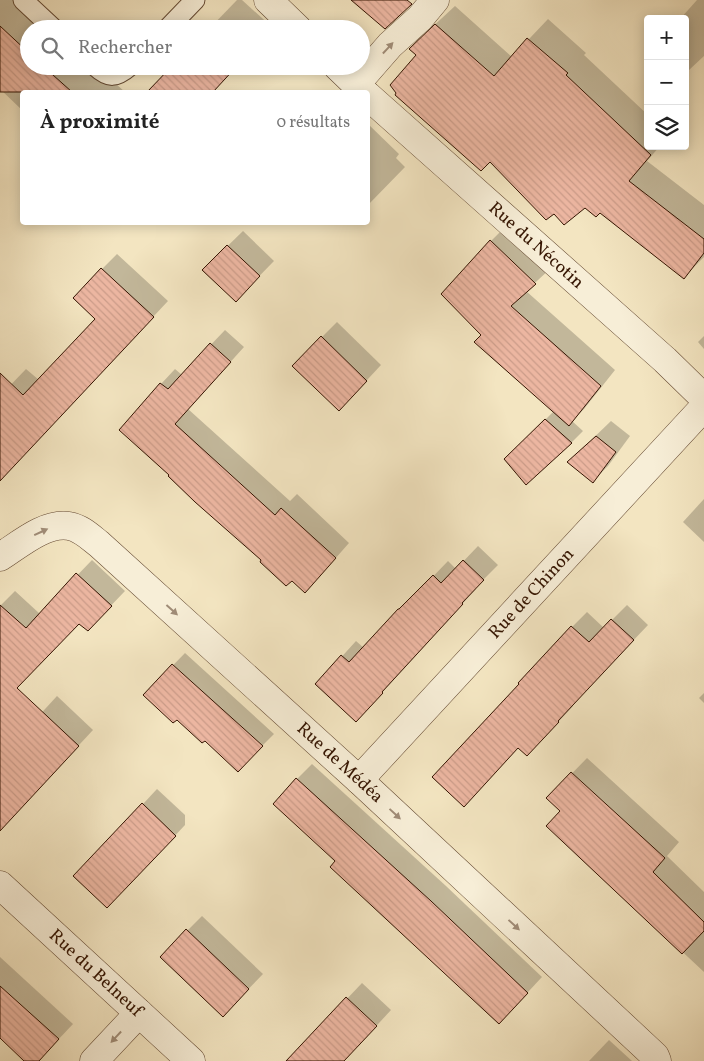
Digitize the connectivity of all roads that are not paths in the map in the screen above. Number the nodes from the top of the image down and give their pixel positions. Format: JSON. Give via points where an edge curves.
{"nodes":[{"id":1,"x":23,"y":0,"type":"edge"},
{"id":2,"x":195,"y":0,"type":"edge"},
{"id":3,"x":268,"y":0,"type":"edge"},
{"id":4,"x":435,"y":0,"type":"edge"},
{"id":5,"x":44,"y":20,"type":"edge"},
{"id":6,"x":176,"y":20,"type":"edge"},
{"id":7,"x":289,"y":20,"type":"edge"},
{"id":8,"x":370,"y":69,"type":"edge"},
{"id":9,"x":364,"y":75,"type":"edge"},
{"id":10,"x":356,"y":85,"type":"edge"},
{"id":11,"x":370,"y":97,"type":"edge"},
{"id":12,"x":704,"y":398,"type":"edge"},
{"id":13,"x":704,"y":407,"type":"edge"},
{"id":14,"x":0,"y":557,"type":"edge"},
{"id":15,"x":359,"y":780,"type":"junction"},
{"id":16,"x":0,"y":885,"type":"edge"},
{"id":17,"x":138,"y":1013,"type":"junction"},
{"id":18,"x":94,"y":1061,"type":"edge"},
{"id":19,"x":191,"y":1061,"type":"edge"},
{"id":20,"x":657,"y":1061,"type":"edge"}],
"edges":[{"from":1,"to":5,"type":"lane"},
{"from":2,"to":6,"type":"lane"},
{"from":3,"to":7,"type":"street"},
{"from":8,"to":4,"type":"street","one_way":true},
{"from":10,"to":9,"type":"street","one_way":true},
{"from":11,"to":12,"type":"street","name":"Rue du Nécotin"},
{"from":13,"to":15,"type":"street","name":"Rue de Chinon"},
{"from":14,"to":15,"type":"street","name":"Rue de Médéa","one_way":true,"via":[[56,525],[84,532]]},
{"from":15,"to":20,"type":"street","name":"Rue de Médéa","one_way":true},
{"from":16,"to":17,"type":"street","name":"Rue du Belneuf"},
{"from":17,"to":18,"type":"street","one_way":true},
{"from":17,"to":19,"type":"street","name":"Rue du Belneuf"}]}
